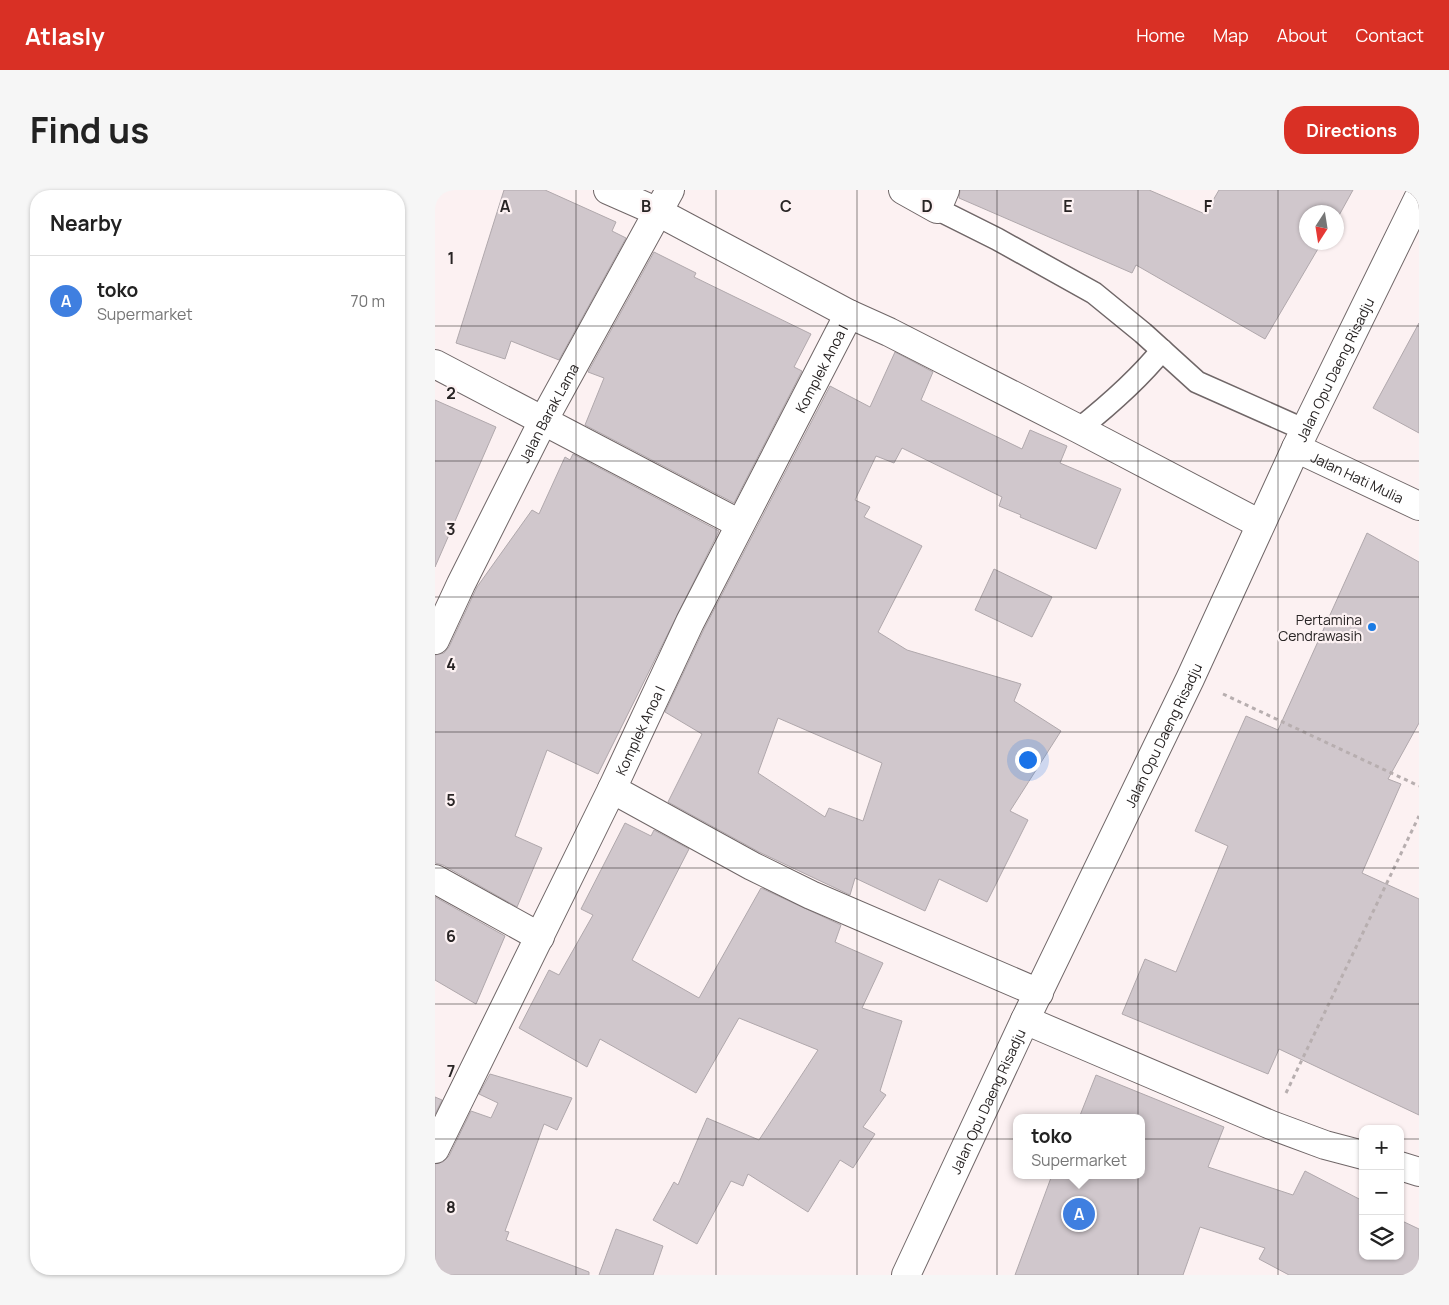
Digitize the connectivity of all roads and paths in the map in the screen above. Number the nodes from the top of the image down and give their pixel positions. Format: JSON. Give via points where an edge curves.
{"nodes":[{"id":1,"x":608,"y":190,"type":"edge"},
{"id":2,"x":903,"y":190,"type":"edge"},
{"id":3,"x":1419,"y":196,"type":"edge"},
{"id":4,"x":941,"y":199,"type":"edge"},
{"id":5,"x":664,"y":201,"type":"edge"},
{"id":6,"x":849,"y":314,"type":"junction"},
{"id":7,"x":1162,"y":350,"type":"junction"},
{"id":8,"x":435,"y":364,"type":"edge"},
{"id":9,"x":543,"y":421,"type":"junction"},
{"id":10,"x":1079,"y":429,"type":"junction"},
{"id":11,"x":1300,"y":439,"type":"junction"},
{"id":12,"x":1419,"y":506,"type":"edge"},
{"id":13,"x":740,"y":524,"type":"junction"},
{"id":14,"x":1260,"y":524,"type":"junction"},
{"id":15,"x":438,"y":623,"type":"edge"},
{"id":16,"x":1190,"y":679,"type":"junction"},
{"id":17,"x":1419,"y":786,"type":"edge"},
{"id":18,"x":612,"y":789,"type":"junction"},
{"id":19,"x":1419,"y":816,"type":"edge"},
{"id":20,"x":435,"y":879,"type":"edge"},
{"id":21,"x":540,"y":936,"type":"junction"},
{"id":22,"x":1039,"y":993,"type":"junction"},
{"id":23,"x":1025,"y":1020,"type":"junction"},
{"id":24,"x":1271,"y":1125,"type":"junction"},
{"id":25,"x":435,"y":1149,"type":"edge"},
{"id":26,"x":1359,"y":1154,"type":"edge"},
{"id":27,"x":1404,"y":1167,"type":"edge"},
{"id":28,"x":1419,"y":1172,"type":"edge"},
{"id":29,"x":907,"y":1275,"type":"edge"}],
"edges":[{"from":1,"to":5,"type":"street"},
{"from":2,"to":4,"type":"street"},
{"from":3,"to":11,"type":"street","name":"Jalan Opu Daeng Risadju"},
{"from":4,"to":7,"type":"lane","via":[[997,239],[1095,293]]},
{"from":5,"to":6,"type":"street"},
{"from":5,"to":9,"type":"street","name":"Jalan Barak Lama"},
{"from":6,"to":10,"type":"street"},
{"from":6,"to":13,"type":"street","name":"Komplek Anoa I"},
{"from":7,"to":10,"type":"lane","via":[[1123,392]]},
{"from":7,"to":11,"type":"lane","via":[[1197,382]]},
{"from":8,"to":9,"type":"street"},
{"from":9,"to":13,"type":"street"},
{"from":9,"to":15,"type":"street","name":"Jalan Barak Lama"},
{"from":10,"to":14,"type":"street"},
{"from":11,"to":12,"type":"street","name":"Jalan Hati Mulia"},
{"from":11,"to":14,"type":"street","name":"Jalan Opu Daeng Risadju"},
{"from":13,"to":18,"type":"street","name":"Komplek Anoa I"},
{"from":14,"to":16,"type":"street","name":"Jalan Opu Daeng Risadju"},
{"from":16,"to":17,"type":"path"},
{"from":16,"to":22,"type":"street","name":"Jalan Opu Daeng Risadju"},
{"from":18,"to":21,"type":"street","name":"Komplek Anoa I"},
{"from":18,"to":22,"type":"street","via":[[811,895]]},
{"from":19,"to":24,"type":"path"},
{"from":20,"to":21,"type":"street"},
{"from":21,"to":25,"type":"street","name":"Komplek Anoa I"},
{"from":22,"to":23,"type":"street","name":"Jalan Opu Daeng Risadju"},
{"from":23,"to":24,"type":"street"},
{"from":23,"to":29,"type":"street","name":"Jalan Opu Daeng Risadju"},
{"from":24,"to":26,"type":"street"},
{"from":27,"to":28,"type":"street"}]}
